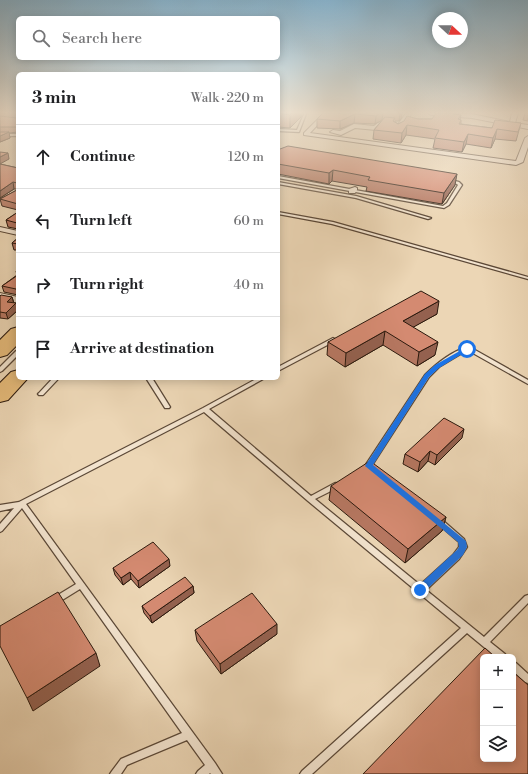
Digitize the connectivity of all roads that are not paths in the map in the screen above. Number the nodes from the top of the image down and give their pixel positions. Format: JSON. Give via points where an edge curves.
{"nodes":[{"id":1,"x":417,"y":149,"type":"edge"},
{"id":2,"x":522,"y":149,"type":"edge"},
{"id":3,"x":489,"y":152,"type":"dead end"},
{"id":4,"x":459,"y":155,"type":"junction"},
{"id":5,"x":280,"y":177,"type":"edge"},
{"id":6,"x":445,"y":180,"type":"edge"},
{"id":7,"x":280,"y":183,"type":"edge"},
{"id":8,"x":280,"y":213,"type":"edge"},
{"id":9,"x":429,"y":218,"type":"dead end"},
{"id":10,"x":8,"y":221,"type":"edge"},
{"id":11,"x":0,"y":228,"type":"edge"},
{"id":12,"x":16,"y":232,"type":"edge"},
{"id":13,"x":528,"y":278,"type":"edge"},
{"id":14,"x":0,"y":296,"type":"edge"},
{"id":15,"x":16,"y":300,"type":"edge"},
{"id":16,"x":16,"y":336,"type":"edge"},
{"id":17,"x":341,"y":336,"type":"edge"},
{"id":18,"x":5,"y":350,"type":"edge"},
{"id":19,"x":280,"y":369,"type":"edge"},
{"id":20,"x":0,"y":370,"type":"edge"},
{"id":21,"x":16,"y":379,"type":"edge"},
{"id":22,"x":54,"y":380,"type":"edge"},
{"id":23,"x":150,"y":380,"type":"edge"},
{"id":24,"x":258,"y":380,"type":"edge"},
{"id":25,"x":528,"y":382,"type":"edge"},
{"id":26,"x":41,"y":394,"type":"dead end"},
{"id":27,"x":0,"y":395,"type":"edge"},
{"id":28,"x":167,"y":407,"type":"dead end"},
{"id":29,"x":205,"y":409,"type":"junction"},
{"id":30,"x":361,"y":472,"type":"edge"},
{"id":31,"x":344,"y":482,"type":"edge"},
{"id":32,"x":310,"y":499,"type":"junction"},
{"id":33,"x":22,"y":503,"type":"junction"},
{"id":34,"x":0,"y":508,"type":"edge"},
{"id":35,"x":433,"y":517,"type":"edge"},
{"id":36,"x":0,"y":529,"type":"edge"},
{"id":37,"x":80,"y":585,"type":"junction"},
{"id":38,"x":420,"y":590,"type":"junction"},
{"id":39,"x":528,"y":598,"type":"edge"},
{"id":40,"x":47,"y":606,"type":"edge"},
{"id":41,"x":467,"y":628,"type":"junction"},
{"id":42,"x":484,"y":642,"type":"junction"},
{"id":43,"x":498,"y":654,"type":"edge"},
{"id":44,"x":516,"y":669,"type":"edge"},
{"id":45,"x":528,"y":679,"type":"edge"},
{"id":46,"x":189,"y":736,"type":"junction"},
{"id":47,"x":214,"y":770,"type":"edge"},
{"id":48,"x":115,"y":774,"type":"edge"},
{"id":49,"x":201,"y":774,"type":"edge"},
{"id":50,"x":305,"y":774,"type":"edge"}],
"edges":[{"from":1,"to":4,"type":"street"},
{"from":2,"to":4,"type":"street","via":[[519,156],[520,162],[516,163]]},
{"from":3,"to":4,"type":"street","via":[[476,150]]},
{"from":5,"to":6,"type":"lane","via":[[444,207],[460,185]]},
{"from":7,"to":9,"type":"lane","via":[[356,198]]},
{"from":8,"to":13,"type":"lane","via":[[332,223]]},
{"from":10,"to":11,"type":"street"},
{"from":11,"to":12,"type":"street"},
{"from":14,"to":15,"type":"street"},
{"from":16,"to":18,"type":"highway"},
{"from":17,"to":19,"type":"lane"},
{"from":18,"to":20,"type":"lane"},
{"from":21,"to":27,"type":"highway"},
{"from":22,"to":26,"type":"lane"},
{"from":23,"to":28,"type":"lane"},
{"from":24,"to":29,"type":"lane"},
{"from":25,"to":30,"type":"lane","via":[[473,351],[462,351],[437,366],[427,376],[371,468]]},
{"from":29,"to":32,"type":"lane"},
{"from":29,"to":33,"type":"lane"},
{"from":31,"to":32,"type":"lane"},
{"from":32,"to":38,"type":"lane"},
{"from":33,"to":34,"type":"lane"},
{"from":33,"to":36,"type":"lane"},
{"from":33,"to":37,"type":"lane"},
{"from":35,"to":38,"type":"lane","via":[[456,535],[462,541],[463,547],[456,557]]},
{"from":37,"to":40,"type":"lane"},
{"from":37,"to":46,"type":"lane"},
{"from":38,"to":41,"type":"lane"},
{"from":39,"to":42,"type":"lane"},
{"from":41,"to":42,"type":"lane"},
{"from":41,"to":50,"type":"lane"},
{"from":42,"to":43,"type":"lane"},
{"from":44,"to":45,"type":"lane"},
{"from":46,"to":47,"type":"lane"},
{"from":46,"to":48,"type":"lane","via":[[124,762]]},
{"from":47,"to":49,"type":"lane"}]}
